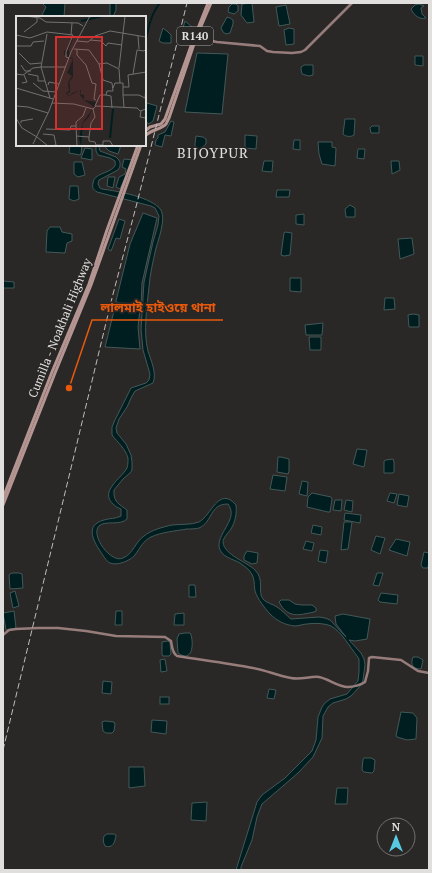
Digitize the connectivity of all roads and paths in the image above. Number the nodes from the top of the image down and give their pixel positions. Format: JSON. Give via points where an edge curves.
{"nodes":[{"id":1,"x":209,"y":3,"type":"edge"},
{"id":2,"x":352,"y":3,"type":"edge"},
{"id":3,"x":196,"y":38,"type":"junction"},
{"id":4,"x":167,"y":118,"type":"junction"},
{"id":5,"x":146,"y":130,"type":"edge"},
{"id":6,"x":146,"y":135,"type":"edge"},
{"id":7,"x":139,"y":146,"type":"edge"},
{"id":8,"x":80,"y":309,"type":"junction"},
{"id":9,"x":3,"y":498,"type":"edge"},
{"id":10,"x":3,"y":505,"type":"edge"},
{"id":11,"x":3,"y":635,"type":"edge"},
{"id":12,"x":429,"y":673,"type":"edge"}],
"edges":[{"from":1,"to":3,"type":"main road","number":"R140"},
{"from":1,"to":4,"type":"main road","number":"R140","via":[[191,46]]},
{"from":2,"to":3,"type":"main road","via":[[301,52],[273,52],[260,46]]},
{"from":3,"to":4,"type":"main road","number":"R140"},
{"from":4,"to":5,"type":"main road","via":[[161,124]]},
{"from":4,"to":6,"type":"main road","via":[[166,124]]},
{"from":7,"to":8,"type":"main road","via":[[91,285]]},
{"from":8,"to":9,"type":"main road","name":"Cumilla - Noakhali Highway"},
{"from":8,"to":10,"type":"main road"},
{"from":11,"to":12,"type":"main road","via":[[9,630],[16,629],[58,628],[120,637],[165,637],[171,641],[177,656],[241,665],[292,678],[316,677],[342,686],[365,682],[369,658],[372,657],[401,660],[418,671]]}]}
